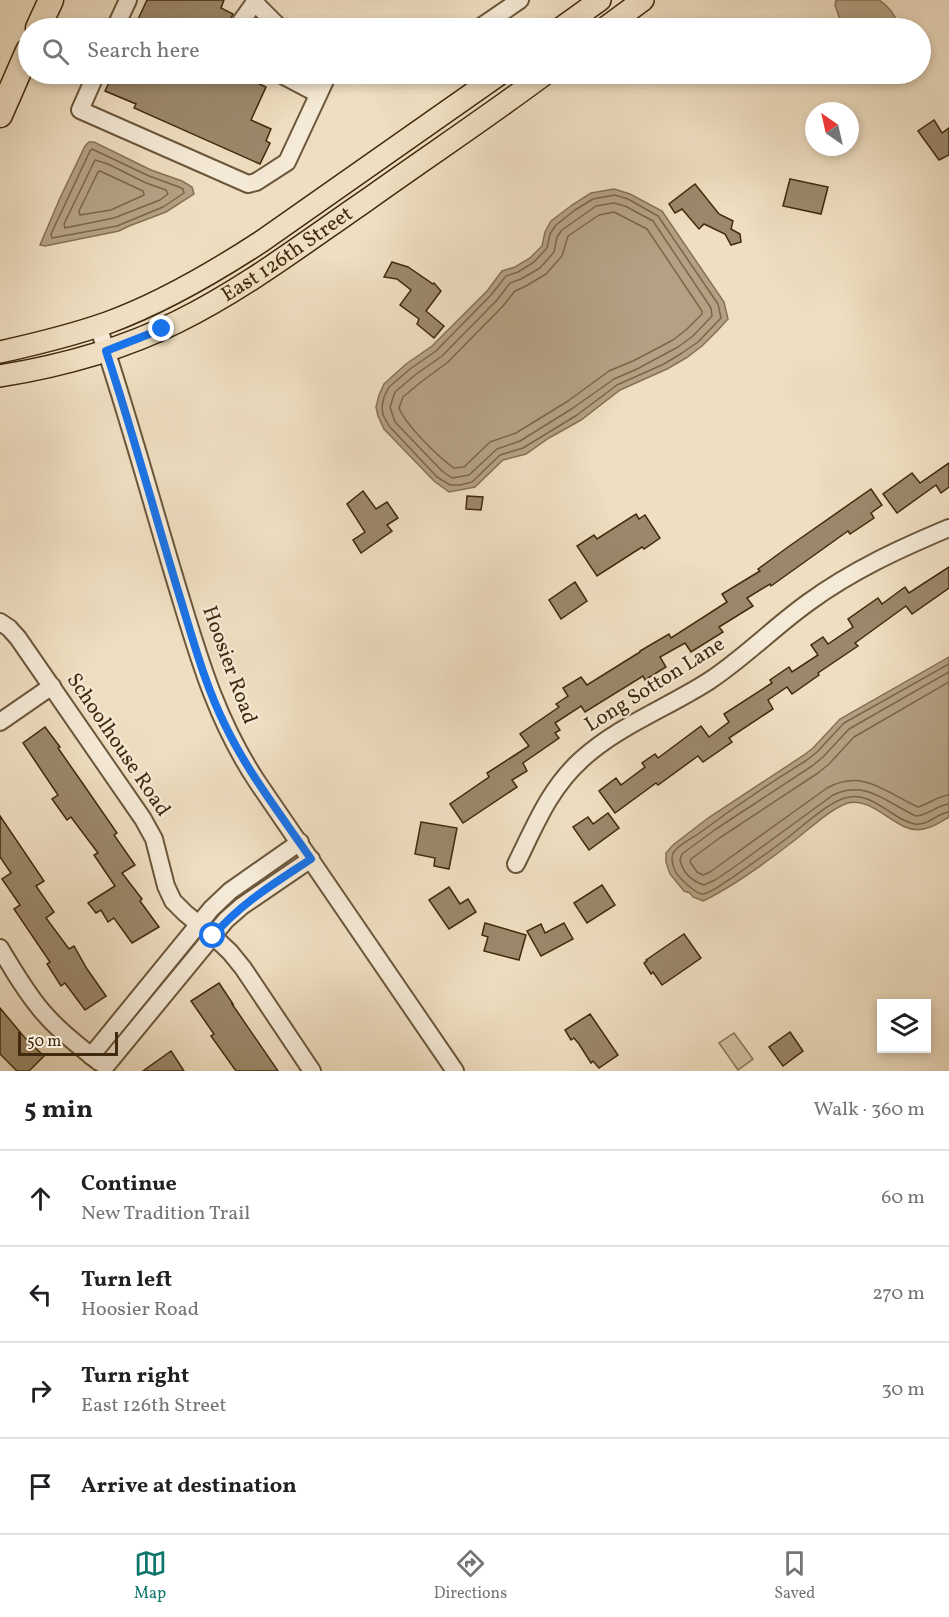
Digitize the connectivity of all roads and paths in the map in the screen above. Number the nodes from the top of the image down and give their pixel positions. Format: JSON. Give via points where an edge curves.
{"nodes":[{"id":1,"x":51,"y":0,"type":"edge"},
{"id":2,"x":128,"y":0,"type":"edge"},
{"id":3,"x":520,"y":0,"type":"edge"},
{"id":4,"x":600,"y":0,"type":"edge"},
{"id":5,"x":643,"y":0,"type":"edge"},
{"id":6,"x":255,"y":1,"type":"edge"},
{"id":7,"x":43,"y":18,"type":"edge"},
{"id":8,"x":120,"y":18,"type":"edge"},
{"id":9,"x":243,"y":18,"type":"edge"},
{"id":10,"x":271,"y":18,"type":"edge"},
{"id":11,"x":494,"y":18,"type":"edge"},
{"id":12,"x":575,"y":18,"type":"edge"},
{"id":13,"x":619,"y":18,"type":"edge"},
{"id":14,"x":18,"y":74,"type":"edge"},
{"id":15,"x":92,"y":84,"type":"edge"},
{"id":16,"x":299,"y":84,"type":"edge"},
{"id":17,"x":323,"y":84,"type":"edge"},
{"id":18,"x":486,"y":84,"type":"edge"},
{"id":19,"x":531,"y":84,"type":"edge"},
{"id":20,"x":318,"y":94,"type":"junction"},
{"id":21,"x":0,"y":115,"type":"edge"},
{"id":22,"x":98,"y":326,"type":"junction"},
{"id":23,"x":106,"y":351,"type":"junction"},
{"id":24,"x":0,"y":352,"type":"edge"},
{"id":25,"x":0,"y":376,"type":"edge"},
{"id":26,"x":949,"y":528,"type":"edge"},
{"id":27,"x":0,"y":622,"type":"edge"},
{"id":28,"x":52,"y":686,"type":"junction"},
{"id":29,"x":0,"y":722,"type":"edge"},
{"id":30,"x":300,"y":842,"type":"junction"},
{"id":31,"x":311,"y":859,"type":"junction"},
{"id":32,"x":516,"y":864,"type":"dead end"},
{"id":33,"x":198,"y":924,"type":"junction"},
{"id":34,"x":213,"y":936,"type":"junction"},
{"id":35,"x":0,"y":948,"type":"edge"},
{"id":36,"x":91,"y":1056,"type":"junction"},
{"id":37,"x":107,"y":1069,"type":"edge"},
{"id":38,"x":312,"y":1071,"type":"edge"},
{"id":39,"x":455,"y":1071,"type":"edge"}],
"edges":[{"from":1,"to":7,"type":"highway"},
{"from":2,"to":8,"type":"street"},
{"from":3,"to":11,"type":"street"},
{"from":4,"to":12,"type":"main road"},
{"from":5,"to":13,"type":"main road"},
{"from":6,"to":9,"type":"street"},
{"from":6,"to":10,"type":"street"},
{"from":14,"to":21,"type":"highway"},
{"from":15,"to":20,"type":"street","via":[[80,110],[248,184],[287,162]]},
{"from":16,"to":20,"type":"street"},
{"from":17,"to":20,"type":"street"},
{"from":18,"to":22,"type":"main road","name":"East 126th Street","via":[[222,267],[164,298]]},
{"from":19,"to":23,"type":"main road","name":"East 126th Street","via":[[257,276],[177,322]]},
{"from":22,"to":23,"type":"street","name":"Hoosier Road"},
{"from":22,"to":24,"type":"main road","name":"East 126th Street"},
{"from":23,"to":25,"type":"main road","name":"East 126th Street"},
{"from":23,"to":30,"type":"street","name":"Hoosier Road","via":[[213,698],[245,762]]},
{"from":26,"to":32,"type":"street","name":"Long Sotton Lane","via":[[853,573],[809,602],[710,681],[596,748],[549,798]]},
{"from":27,"to":28,"type":"street","name":"Schoolhouse Road","via":[[18,638]]},
{"from":28,"to":29,"type":"street"},
{"from":28,"to":33,"type":"street","name":"Schoolhouse Road","via":[[150,831],[169,894]]},
{"from":30,"to":31,"type":"street","name":"Hoosier Road"},
{"from":30,"to":33,"type":"street","via":[[230,891]]},
{"from":31,"to":34,"type":"street","via":[[242,906]]},
{"from":31,"to":39,"type":"street","name":"Hoosier Road"},
{"from":33,"to":34,"type":"street","name":"Schoolhouse Road"},
{"from":33,"to":36,"type":"street"},
{"from":34,"to":37,"type":"street"},
{"from":34,"to":38,"type":"street","name":"Schoolhouse Road","via":[[243,968]]},
{"from":35,"to":36,"type":"street","via":[[44,1013]]},
{"from":36,"to":37,"type":"street"}]}
